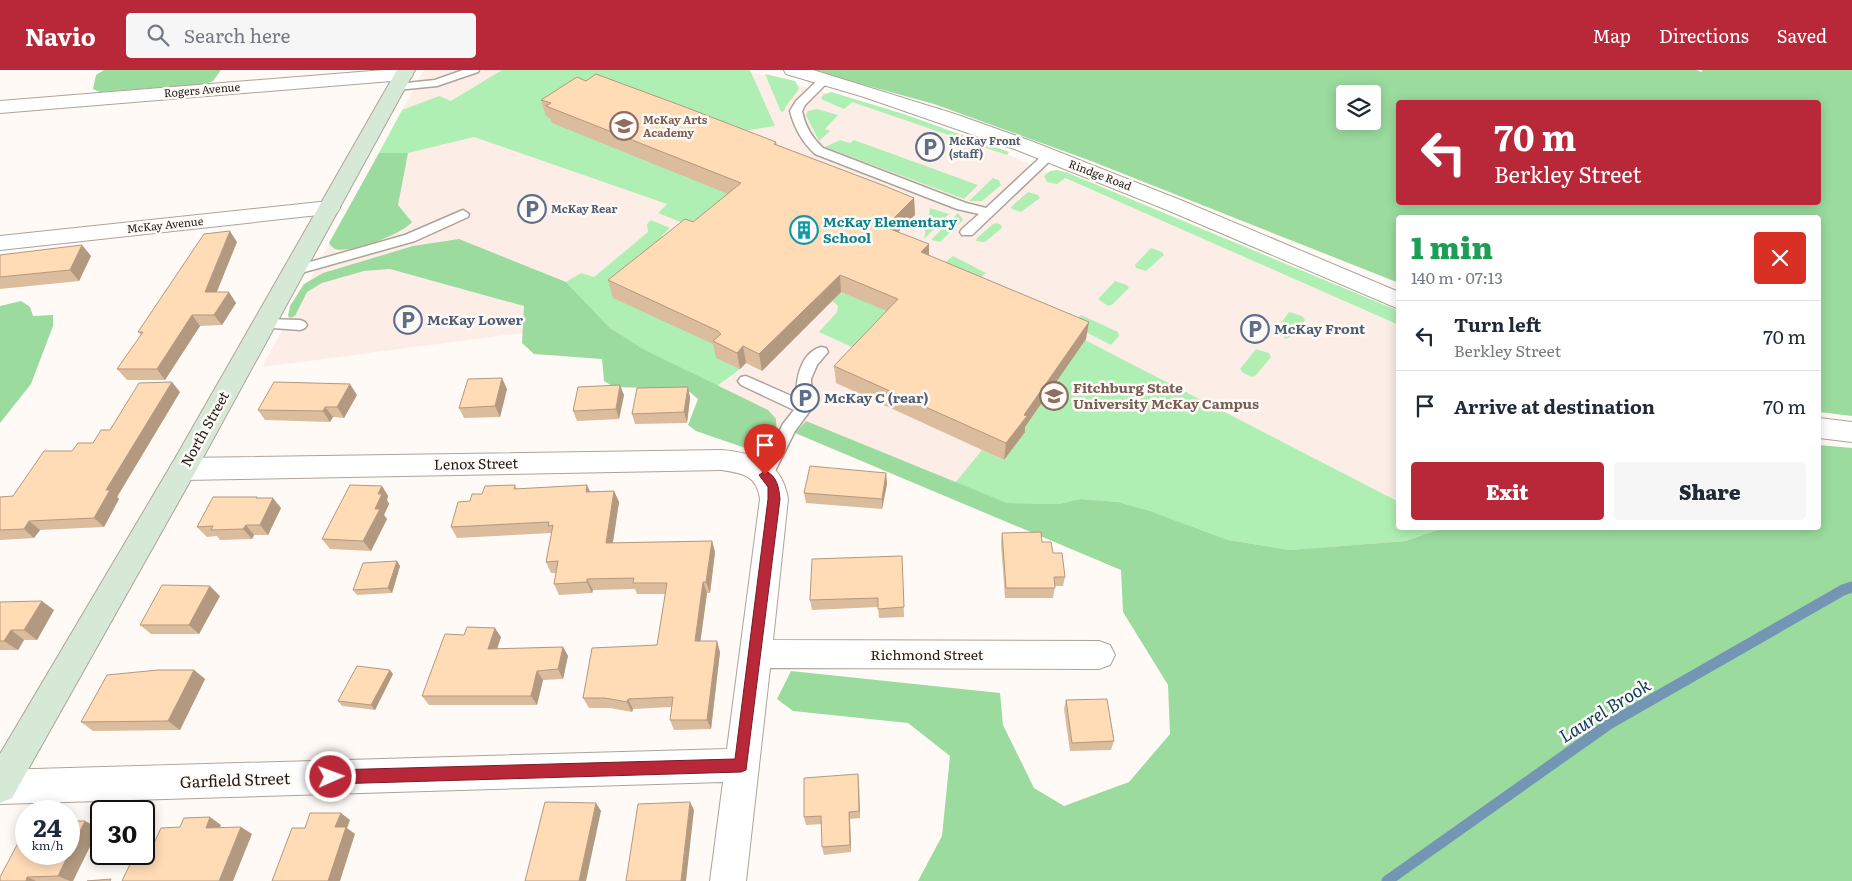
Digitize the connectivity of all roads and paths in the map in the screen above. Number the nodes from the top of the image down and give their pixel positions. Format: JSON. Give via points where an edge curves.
{"nodes":[{"id":1,"x":234,"y":70,"type":"edge"},
{"id":2,"x":474,"y":70,"type":"edge"},
{"id":3,"x":793,"y":70,"type":"edge"},
{"id":4,"x":402,"y":77,"type":"edge"},
{"id":5,"x":825,"y":79,"type":"junction"},
{"id":6,"x":225,"y":88,"type":"junction"},
{"id":7,"x":0,"y":107,"type":"edge"},
{"id":8,"x":1048,"y":156,"type":"junction"},
{"id":9,"x":329,"y":208,"type":"junction"},
{"id":10,"x":988,"y":212,"type":"junction"},
{"id":11,"x":463,"y":214,"type":"dead end"},
{"id":12,"x":968,"y":232,"type":"dead end"},
{"id":13,"x":0,"y":243,"type":"edge"},
{"id":14,"x":294,"y":271,"type":"junction"},
{"id":15,"x":1396,"y":300,"type":"edge"},
{"id":16,"x":264,"y":324,"type":"junction"},
{"id":17,"x":300,"y":325,"type":"dead end"},
{"id":18,"x":821,"y":352,"type":"dead end"},
{"id":19,"x":746,"y":381,"type":"dead end"},
{"id":20,"x":804,"y":408,"type":"junction"},
{"id":21,"x":1821,"y":428,"type":"edge"},
{"id":22,"x":1852,"y":432,"type":"edge"},
{"id":23,"x":183,"y":469,"type":"junction"},
{"id":24,"x":765,"y":475,"type":"junction"},
{"id":25,"x":755,"y":654,"type":"junction"},
{"id":26,"x":1099,"y":655,"type":"dead end"},
{"id":27,"x":741,"y":765,"type":"junction"},
{"id":28,"x":0,"y":786,"type":"edge"},
{"id":29,"x":728,"y":881,"type":"edge"}],
"edges":[{"from":1,"to":6,"type":"street"},
{"from":2,"to":4,"type":"lane","via":[[437,83]]},
{"from":3,"to":5,"type":"street","name":"Rindge Road"},
{"from":4,"to":6,"type":"street","name":"Rogers Avenue"},
{"from":4,"to":9,"type":"street","name":"North Street"},
{"from":5,"to":8,"type":"street","name":"Rindge Road","via":[[948,118]]},
{"from":5,"to":10,"type":"lane","via":[[796,111],[799,123],[814,148],[962,206]]},
{"from":6,"to":7,"type":"street","name":"Rogers Avenue"},
{"from":8,"to":10,"type":"lane"},
{"from":8,"to":15,"type":"street","name":"Rindge Road","via":[[1142,191]]},
{"from":9,"to":13,"type":"street","name":"McKay Avenue"},
{"from":9,"to":14,"type":"street","name":"North Street"},
{"from":10,"to":12,"type":"lane"},
{"from":11,"to":14,"type":"lane","via":[[410,238]]},
{"from":14,"to":16,"type":"street","name":"North Street"},
{"from":16,"to":17,"type":"lane"},
{"from":16,"to":23,"type":"street","name":"North Street"},
{"from":18,"to":20,"type":"lane","via":[[811,363],[804,379]]},
{"from":19,"to":20,"type":"lane"},
{"from":20,"to":24,"type":"lane","via":[[789,428]]},
{"from":21,"to":22,"type":"street"},
{"from":23,"to":24,"type":"street","name":"Lenox Street","via":[[721,460],[747,464]]},
{"from":23,"to":28,"type":"street","name":"North Street"},
{"from":24,"to":25,"type":"street","via":[[773,486],[774,499]]},
{"from":25,"to":26,"type":"street","name":"Richmond Street"},
{"from":25,"to":27,"type":"street"},
{"from":27,"to":28,"type":"street","name":"Garfield Street"},
{"from":27,"to":29,"type":"street"}]}
